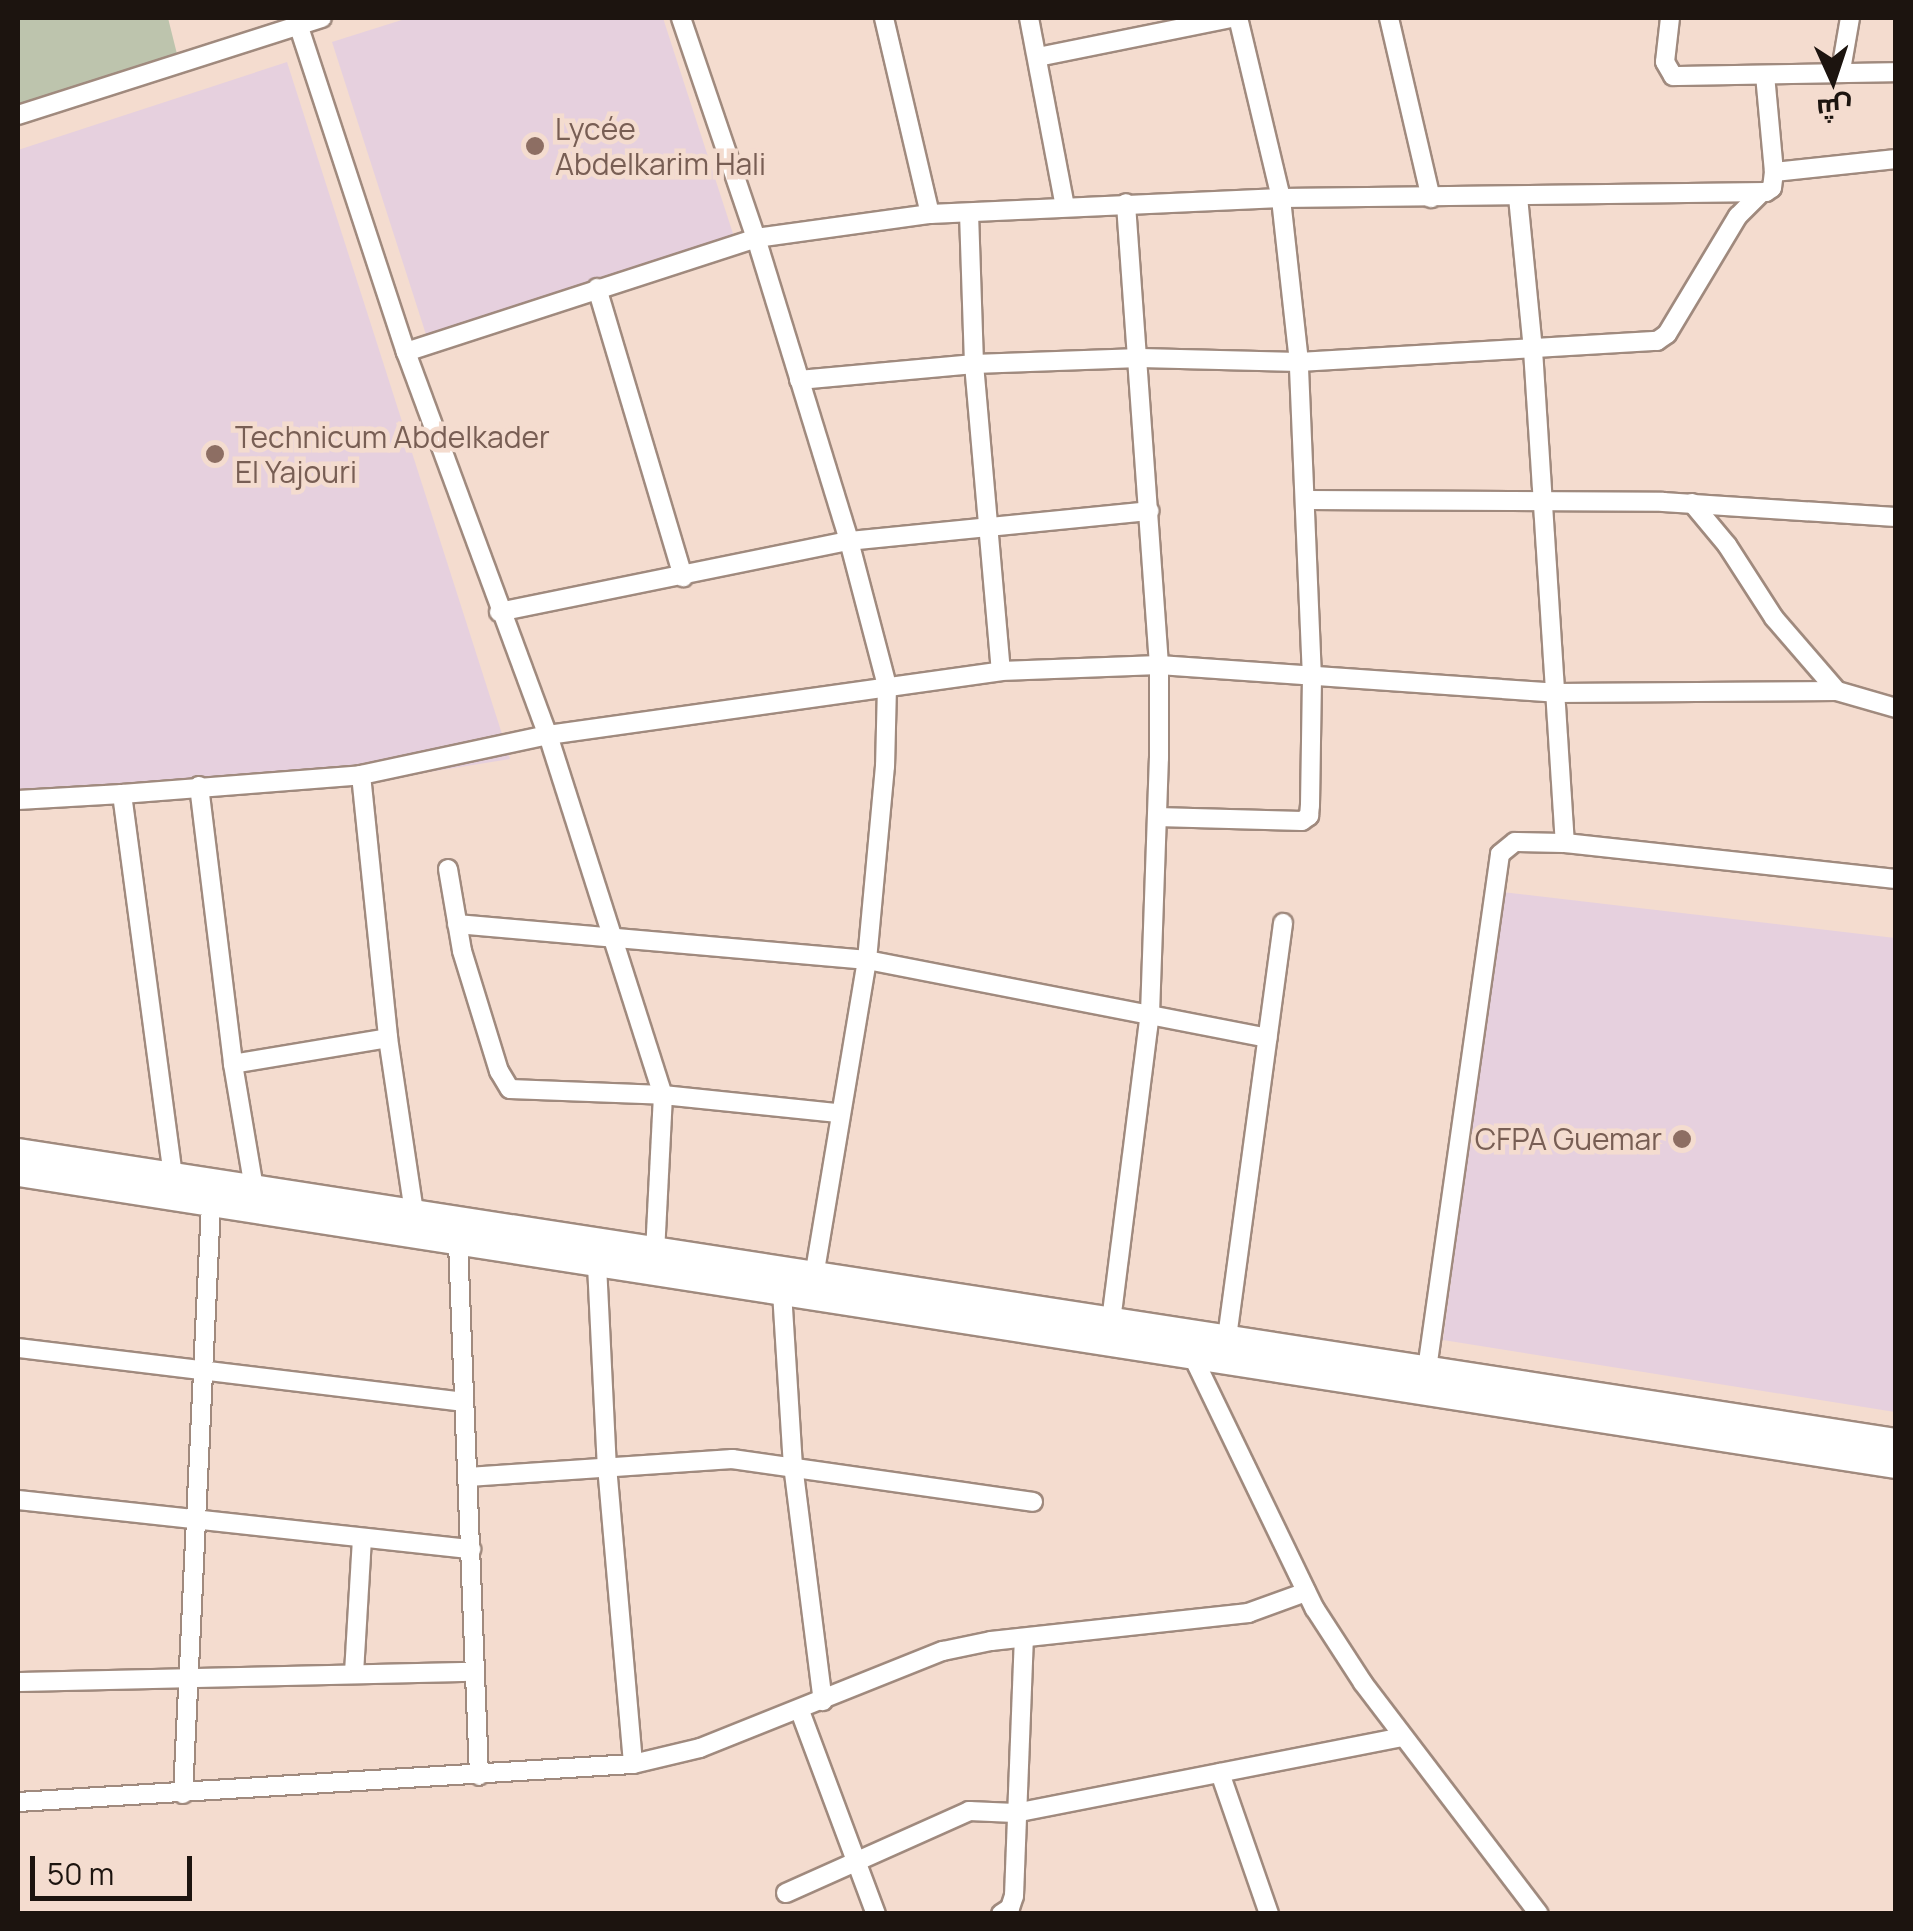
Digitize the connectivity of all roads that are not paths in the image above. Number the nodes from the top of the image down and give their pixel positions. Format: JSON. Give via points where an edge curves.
{"nodes":[{"id":1,"x":322,"y":18,"type":"edge"},
{"id":2,"x":681,"y":18,"type":"edge"},
{"id":3,"x":884,"y":18,"type":"edge"},
{"id":4,"x":1029,"y":18,"type":"edge"},
{"id":5,"x":1234,"y":18,"type":"edge"},
{"id":6,"x":1389,"y":18,"type":"edge"},
{"id":7,"x":1670,"y":18,"type":"edge"},
{"id":8,"x":1850,"y":18,"type":"edge"},
{"id":9,"x":297,"y":22,"type":"edge"},
{"id":10,"x":1038,"y":57,"type":"junction"},
{"id":11,"x":1841,"y":70,"type":"junction"},
{"id":12,"x":1896,"y":72,"type":"edge"},
{"id":13,"x":1765,"y":75,"type":"junction"},
{"id":14,"x":18,"y":115,"type":"edge"},
{"id":15,"x":1896,"y":159,"type":"edge"},
{"id":16,"x":1774,"y":172,"type":"junction"},
{"id":17,"x":1762,"y":193,"type":"junction"},
{"id":18,"x":1518,"y":197,"type":"junction"},
{"id":19,"x":1281,"y":198,"type":"junction"},
{"id":20,"x":1430,"y":198,"type":"junction"},
{"id":21,"x":1126,"y":204,"type":"junction"},
{"id":22,"x":1065,"y":206,"type":"junction"},
{"id":23,"x":969,"y":213,"type":"junction"},
{"id":24,"x":930,"y":214,"type":"junction"},
{"id":25,"x":756,"y":238,"type":"junction"},
{"id":26,"x":598,"y":288,"type":"junction"},
{"id":27,"x":1533,"y":350,"type":"junction"},
{"id":28,"x":406,"y":352,"type":"junction"},
{"id":29,"x":1140,"y":358,"type":"junction"},
{"id":30,"x":1299,"y":362,"type":"junction"},
{"id":31,"x":974,"y":364,"type":"junction"},
{"id":32,"x":799,"y":380,"type":"junction"},
{"id":33,"x":1540,"y":499,"type":"junction"},
{"id":34,"x":1307,"y":500,"type":"junction"},
{"id":35,"x":1692,"y":503,"type":"junction"},
{"id":36,"x":1150,"y":511,"type":"junction"},
{"id":37,"x":1896,"y":517,"type":"edge"},
{"id":38,"x":989,"y":529,"type":"junction"},
{"id":39,"x":848,"y":542,"type":"junction"},
{"id":40,"x":683,"y":577,"type":"junction"},
{"id":41,"x":499,"y":612,"type":"junction"},
{"id":42,"x":1159,"y":664,"type":"junction"},
{"id":43,"x":1001,"y":671,"type":"junction"},
{"id":44,"x":1312,"y":678,"type":"junction"},
{"id":45,"x":887,"y":686,"type":"junction"},
{"id":46,"x":1837,"y":691,"type":"junction"},
{"id":47,"x":1556,"y":693,"type":"junction"},
{"id":48,"x":1896,"y":708,"type":"edge"},
{"id":49,"x":548,"y":735,"type":"junction"},
{"id":50,"x":361,"y":775,"type":"junction"},
{"id":51,"x":199,"y":786,"type":"junction"},
{"id":52,"x":122,"y":794,"type":"junction"},
{"id":53,"x":18,"y":800,"type":"edge"},
{"id":54,"x":1157,"y":817,"type":"junction"},
{"id":55,"x":1565,"y":844,"type":"junction"},
{"id":56,"x":448,"y":869,"type":"dead end"},
{"id":57,"x":1896,"y":879,"type":"edge"},
{"id":58,"x":1284,"y":923,"type":"dead end"},
{"id":59,"x":458,"y":924,"type":"junction"},
{"id":60,"x":612,"y":934,"type":"junction"},
{"id":61,"x":867,"y":960,"type":"junction"},
{"id":62,"x":1150,"y":1014,"type":"junction"},
{"id":63,"x":388,"y":1038,"type":"junction"},
{"id":64,"x":1267,"y":1038,"type":"junction"},
{"id":65,"x":233,"y":1064,"type":"junction"},
{"id":66,"x":663,"y":1095,"type":"junction"},
{"id":67,"x":838,"y":1112,"type":"junction"},
{"id":68,"x":18,"y":1152,"type":"edge"},
{"id":69,"x":18,"y":1173,"type":"edge"},
{"id":70,"x":173,"y":1176,"type":"junction"},
{"id":71,"x":254,"y":1188,"type":"junction"},
{"id":72,"x":211,"y":1204,"type":"junction"},
{"id":73,"x":414,"y":1213,"type":"junction"},
{"id":74,"x":458,"y":1243,"type":"junction"},
{"id":75,"x":654,"y":1251,"type":"junction"},
{"id":76,"x":596,"y":1265,"type":"junction"},
{"id":77,"x":813,"y":1286,"type":"junction"},
{"id":78,"x":782,"y":1292,"type":"junction"},
{"id":79,"x":1110,"y":1332,"type":"junction"},
{"id":80,"x":18,"y":1348,"type":"edge"},
{"id":81,"x":1226,"y":1349,"type":"junction"},
{"id":82,"x":1192,"y":1355,"type":"junction"},
{"id":83,"x":1427,"y":1369,"type":"junction"},
{"id":84,"x":202,"y":1371,"type":"junction"},
{"id":85,"x":464,"y":1402,"type":"junction"},
{"id":86,"x":1896,"y":1441,"type":"edge"},
{"id":87,"x":793,"y":1465,"type":"junction"},
{"id":88,"x":1896,"y":1465,"type":"edge"},
{"id":89,"x":607,"y":1466,"type":"junction"},
{"id":90,"x":468,"y":1476,"type":"junction"},
{"id":91,"x":18,"y":1500,"type":"edge"},
{"id":92,"x":1033,"y":1502,"type":"dead end"},
{"id":93,"x":196,"y":1522,"type":"junction"},
{"id":94,"x":362,"y":1538,"type":"junction"},
{"id":95,"x":471,"y":1549,"type":"junction"},
{"id":96,"x":1306,"y":1592,"type":"junction"},
{"id":97,"x":1024,"y":1638,"type":"junction"},
{"id":98,"x":474,"y":1672,"type":"junction"},
{"id":99,"x":354,"y":1673,"type":"junction"},
{"id":100,"x":188,"y":1677,"type":"junction"},
{"id":101,"x":18,"y":1682,"type":"edge"},
{"id":102,"x":823,"y":1701,"type":"junction"},
{"id":103,"x":800,"y":1711,"type":"junction"},
{"id":104,"x":1403,"y":1737,"type":"junction"},
{"id":105,"x":633,"y":1764,"type":"junction"},
{"id":106,"x":1220,"y":1773,"type":"junction"},
{"id":107,"x":479,"y":1776,"type":"junction"},
{"id":108,"x":183,"y":1794,"type":"junction"},
{"id":109,"x":18,"y":1802,"type":"edge"},
{"id":110,"x":1014,"y":1813,"type":"junction"},
{"id":111,"x":854,"y":1862,"type":"junction"},
{"id":112,"x":786,"y":1893,"type":"dead end"},
{"id":113,"x":876,"y":1914,"type":"edge"},
{"id":114,"x":1001,"y":1914,"type":"edge"},
{"id":115,"x":1269,"y":1914,"type":"edge"},
{"id":116,"x":1539,"y":1914,"type":"edge"}],
"edges":[{"from":1,"to":9,"type":"street"},
{"from":2,"to":25,"type":"street"},
{"from":3,"to":24,"type":"street"},
{"from":4,"to":10,"type":"street"},
{"from":5,"to":10,"type":"street"},
{"from":5,"to":19,"type":"street"},
{"from":6,"to":20,"type":"street"},
{"from":7,"to":13,"type":"street","via":[[1665,62],[1673,76]]},
{"from":8,"to":11,"type":"street"},
{"from":9,"to":14,"type":"street"},
{"from":9,"to":28,"type":"street"},
{"from":10,"to":22,"type":"street"},
{"from":11,"to":12,"type":"street"},
{"from":11,"to":13,"type":"street"},
{"from":13,"to":16,"type":"street"},
{"from":15,"to":16,"type":"street"},
{"from":16,"to":17,"type":"street","via":[[1772,188]]},
{"from":17,"to":18,"type":"street"},
{"from":17,"to":27,"type":"street","via":[[1738,216],[1663,338]]},
{"from":18,"to":20,"type":"street"},
{"from":18,"to":27,"type":"street"},
{"from":19,"to":20,"type":"street"},
{"from":19,"to":21,"type":"street"},
{"from":19,"to":30,"type":"street"},
{"from":21,"to":22,"type":"street"},
{"from":21,"to":29,"type":"street"},
{"from":22,"to":23,"type":"street"},
{"from":23,"to":24,"type":"street"},
{"from":23,"to":31,"type":"street"},
{"from":24,"to":25,"type":"street"},
{"from":25,"to":26,"type":"street"},
{"from":25,"to":32,"type":"street"},
{"from":26,"to":28,"type":"street"},
{"from":26,"to":40,"type":"street"},
{"from":27,"to":30,"type":"street"},
{"from":27,"to":33,"type":"street"},
{"from":28,"to":41,"type":"street"},
{"from":29,"to":30,"type":"street"},
{"from":29,"to":31,"type":"street"},
{"from":29,"to":36,"type":"street"},
{"from":30,"to":34,"type":"street"},
{"from":31,"to":32,"type":"street"},
{"from":31,"to":38,"type":"street"},
{"from":32,"to":39,"type":"street"},
{"from":33,"to":34,"type":"street"},
{"from":33,"to":35,"type":"street"},
{"from":33,"to":47,"type":"street"},
{"from":34,"to":44,"type":"street"},
{"from":35,"to":37,"type":"street"},
{"from":35,"to":46,"type":"street","via":[[1774,618]]},
{"from":36,"to":38,"type":"street"},
{"from":36,"to":42,"type":"street"},
{"from":38,"to":39,"type":"street"},
{"from":38,"to":43,"type":"street"},
{"from":39,"to":40,"type":"street"},
{"from":39,"to":45,"type":"street"},
{"from":40,"to":41,"type":"street"},
{"from":41,"to":49,"type":"street"},
{"from":42,"to":43,"type":"street"},
{"from":42,"to":44,"type":"street"},
{"from":42,"to":54,"type":"street"},
{"from":43,"to":45,"type":"street"},
{"from":44,"to":47,"type":"street"},
{"from":44,"to":54,"type":"street","via":[[1309,816],[1290,822]]},
{"from":45,"to":49,"type":"street"},
{"from":45,"to":61,"type":"street"},
{"from":46,"to":47,"type":"street"},
{"from":46,"to":48,"type":"street"},
{"from":47,"to":55,"type":"street"},
{"from":49,"to":50,"type":"street"},
{"from":49,"to":60,"type":"street"},
{"from":50,"to":51,"type":"street"},
{"from":50,"to":63,"type":"street"},
{"from":51,"to":52,"type":"street"},
{"from":51,"to":65,"type":"street"},
{"from":52,"to":53,"type":"street"},
{"from":52,"to":70,"type":"street"},
{"from":54,"to":62,"type":"street"},
{"from":55,"to":57,"type":"street"},
{"from":55,"to":83,"type":"street","via":[[1516,842],[1500,854]]},
{"from":56,"to":59,"type":"street"},
{"from":58,"to":64,"type":"street"},
{"from":59,"to":60,"type":"street"},
{"from":59,"to":66,"type":"street","via":[[498,1071],[510,1089]]},
{"from":60,"to":61,"type":"street"},
{"from":60,"to":66,"type":"street"},
{"from":61,"to":62,"type":"street"},
{"from":61,"to":67,"type":"street"},
{"from":62,"to":64,"type":"street"},
{"from":62,"to":79,"type":"street"},
{"from":63,"to":65,"type":"street"},
{"from":63,"to":73,"type":"street"},
{"from":64,"to":81,"type":"street"},
{"from":65,"to":71,"type":"street"},
{"from":66,"to":67,"type":"street"},
{"from":66,"to":75,"type":"street"},
{"from":67,"to":77,"type":"street"},
{"from":68,"to":70,"type":"street"},
{"from":69,"to":72,"type":"street"},
{"from":70,"to":71,"type":"street"},
{"from":71,"to":73,"type":"street"},
{"from":72,"to":74,"type":"street"},
{"from":72,"to":84,"type":"street"},
{"from":73,"to":75,"type":"street"},
{"from":74,"to":76,"type":"street"},
{"from":74,"to":85,"type":"street"},
{"from":75,"to":77,"type":"street"},
{"from":76,"to":78,"type":"street"},
{"from":76,"to":89,"type":"street"},
{"from":77,"to":78,"type":"street"},
{"from":77,"to":79,"type":"street"},
{"from":78,"to":87,"type":"street"},
{"from":79,"to":81,"type":"street"},
{"from":79,"to":82,"type":"street"},
{"from":80,"to":84,"type":"street"},
{"from":81,"to":82,"type":"street"},
{"from":81,"to":83,"type":"street"},
{"from":81,"to":88,"type":"street"},
{"from":82,"to":96,"type":"street"},
{"from":83,"to":86,"type":"street"},
{"from":84,"to":85,"type":"street"},
{"from":84,"to":93,"type":"street"},
{"from":85,"to":90,"type":"street"},
{"from":87,"to":89,"type":"street","via":[[732,1459]]},
{"from":87,"to":92,"type":"street"},
{"from":87,"to":102,"type":"street"},
{"from":89,"to":90,"type":"street"},
{"from":89,"to":105,"type":"street"},
{"from":90,"to":95,"type":"street"},
{"from":91,"to":93,"type":"street"},
{"from":93,"to":94,"type":"street"},
{"from":93,"to":100,"type":"street"},
{"from":94,"to":95,"type":"street"},
{"from":94,"to":99,"type":"street"},
{"from":95,"to":98,"type":"street"},
{"from":96,"to":97,"type":"street","via":[[1248,1613]]},
{"from":96,"to":104,"type":"street"},
{"from":97,"to":102,"type":"street","via":[[944,1651]]},
{"from":97,"to":110,"type":"street"},
{"from":98,"to":99,"type":"street"},
{"from":98,"to":107,"type":"street"},
{"from":99,"to":100,"type":"street"},
{"from":100,"to":101,"type":"street"},
{"from":100,"to":108,"type":"street"},
{"from":102,"to":103,"type":"street"},
{"from":103,"to":105,"type":"street","via":[[700,1748]]},
{"from":103,"to":111,"type":"street"},
{"from":104,"to":106,"type":"street"},
{"from":104,"to":116,"type":"street"},
{"from":105,"to":107,"type":"street"},
{"from":106,"to":110,"type":"street"},
{"from":106,"to":115,"type":"street"},
{"from":107,"to":108,"type":"street"},
{"from":108,"to":109,"type":"street"},
{"from":110,"to":111,"type":"street","via":[[969,1811]]},
{"from":110,"to":114,"type":"street","via":[[1014,1896]]},
{"from":111,"to":112,"type":"street"},
{"from":111,"to":113,"type":"street"}]}
